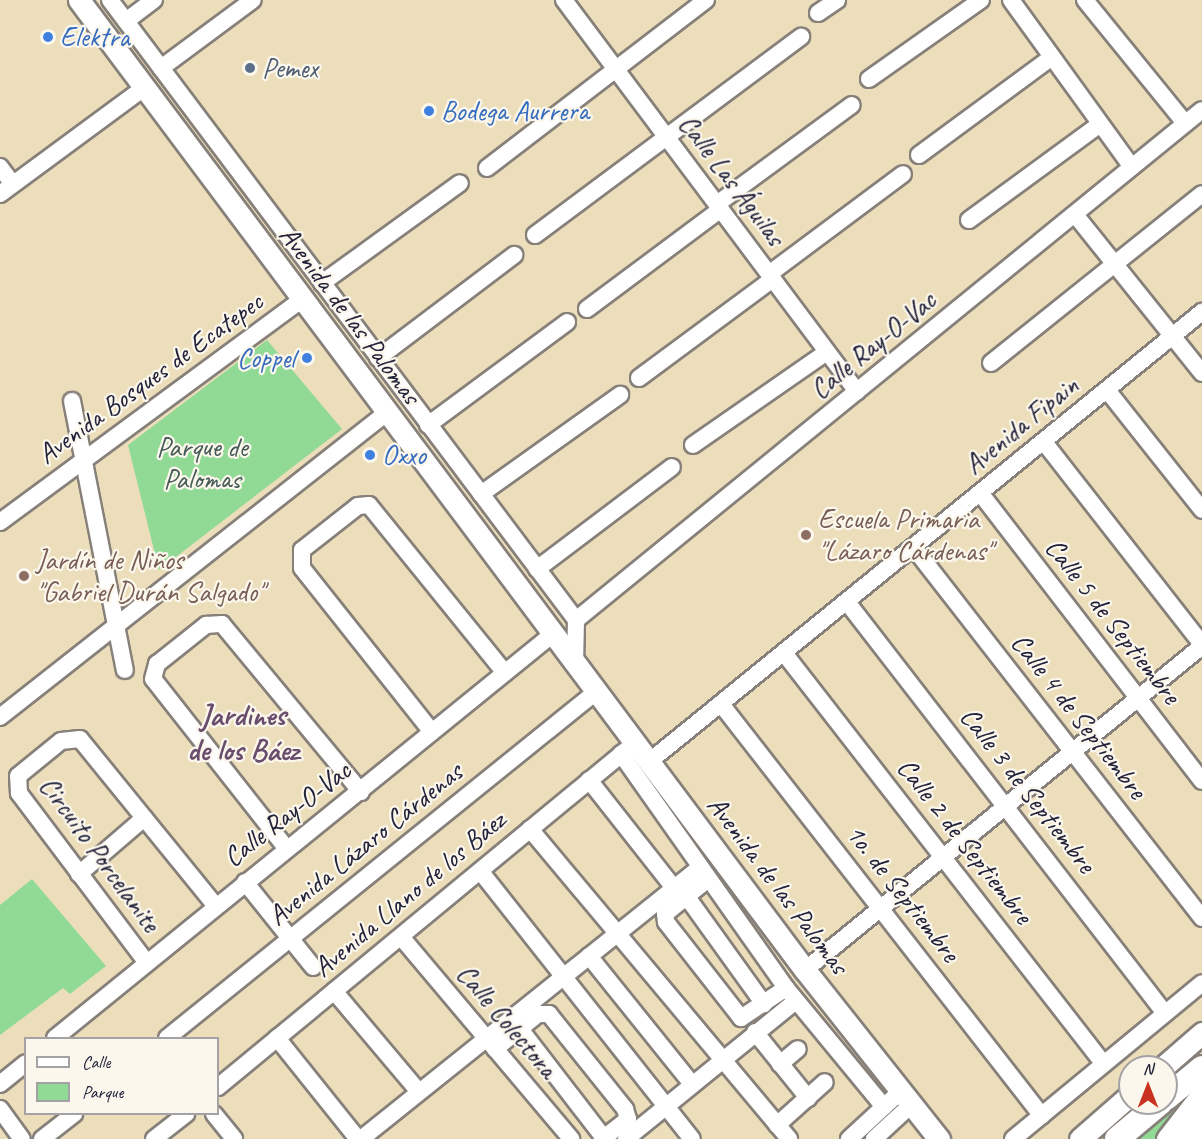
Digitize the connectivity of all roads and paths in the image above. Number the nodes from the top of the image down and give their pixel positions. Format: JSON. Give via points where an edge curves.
{"nodes":[{"id":1,"x":79,"y":0,"type":"edge"},
{"id":2,"x":110,"y":0,"type":"edge"},
{"id":3,"x":154,"y":0,"type":"edge"},
{"id":4,"x":253,"y":0,"type":"edge"},
{"id":5,"x":564,"y":0,"type":"edge"},
{"id":6,"x":706,"y":0,"type":"edge"},
{"id":7,"x":837,"y":0,"type":"edge"},
{"id":8,"x":981,"y":0,"type":"edge"},
{"id":9,"x":1011,"y":0,"type":"edge"},
{"id":10,"x":1085,"y":0,"type":"edge"},
{"id":11,"x":818,"y":14,"type":"dead end"},
{"id":12,"x":126,"y":21,"type":"junction"},
{"id":13,"x":801,"y":38,"type":"dead end"},
{"id":14,"x":1052,"y":57,"type":"junction"},
{"id":15,"x":161,"y":69,"type":"junction"},
{"id":16,"x":618,"y":69,"type":"junction"},
{"id":17,"x":869,"y":79,"type":"dead end"},
{"id":18,"x":144,"y":88,"type":"junction"},
{"id":19,"x":852,"y":105,"type":"dead end"},
{"id":20,"x":1202,"y":110,"type":"edge"},
{"id":21,"x":1185,"y":123,"type":"junction"},
{"id":22,"x":1100,"y":124,"type":"junction"},
{"id":23,"x":666,"y":137,"type":"junction"},
{"id":24,"x":919,"y":154,"type":"dead end"},
{"id":25,"x":0,"y":167,"type":"edge"},
{"id":26,"x":1132,"y":167,"type":"junction"},
{"id":27,"x":487,"y":168,"type":"dead end"},
{"id":28,"x":903,"y":174,"type":"dead end"},
{"id":29,"x":460,"y":183,"type":"dead end"},
{"id":30,"x":6,"y":189,"type":"edge"},
{"id":31,"x":1202,"y":194,"type":"edge"},
{"id":32,"x":719,"y":207,"type":"junction"},
{"id":33,"x":1077,"y":217,"type":"junction"},
{"id":34,"x":969,"y":220,"type":"dead end"},
{"id":35,"x":535,"y":235,"type":"dead end"},
{"id":36,"x":514,"y":255,"type":"dead end"},
{"id":37,"x":1115,"y":265,"type":"junction"},
{"id":38,"x":771,"y":276,"type":"junction"},
{"id":39,"x":322,"y":284,"type":"junction"},
{"id":40,"x":302,"y":299,"type":"junction"},
{"id":41,"x":587,"y":309,"type":"dead end"},
{"id":42,"x":1202,"y":312,"type":"edge"},
{"id":43,"x":567,"y":322,"type":"dead end"},
{"id":44,"x":1173,"y":336,"type":"junction"},
{"id":45,"x":827,"y":352,"type":"junction"},
{"id":46,"x":378,"y":358,"type":"junction"},
{"id":47,"x":991,"y":363,"type":"dead end"},
{"id":48,"x":1202,"y":373,"type":"edge"},
{"id":49,"x":639,"y":378,"type":"dead end"},
{"id":50,"x":1107,"y":390,"type":"junction"},
{"id":51,"x":857,"y":392,"type":"junction"},
{"id":52,"x":620,"y":395,"type":"dead end"},
{"id":53,"x":72,"y":401,"type":"dead end"},
{"id":54,"x":387,"y":412,"type":"junction"},
{"id":55,"x":428,"y":425,"type":"junction"},
{"id":56,"x":1044,"y":442,"type":"junction"},
{"id":57,"x":693,"y":445,"type":"dead end"},
{"id":58,"x":84,"y":461,"type":"junction"},
{"id":59,"x":672,"y":467,"type":"dead end"},
{"id":60,"x":981,"y":494,"type":"junction"},
{"id":61,"x":481,"y":495,"type":"junction"},
{"id":62,"x":1202,"y":510,"type":"edge"},
{"id":63,"x":0,"y":522,"type":"edge"},
{"id":64,"x":914,"y":548,"type":"junction"},
{"id":65,"x":537,"y":569,"type":"junction"},
{"id":66,"x":847,"y":602,"type":"junction"},
{"id":67,"x":576,"y":620,"type":"junction"},
{"id":68,"x":116,"y":627,"type":"junction"},
{"id":69,"x":554,"y":633,"type":"junction"},
{"id":70,"x":1202,"y":645,"type":"edge"},
{"id":71,"x":784,"y":653,"type":"junction"},
{"id":72,"x":575,"y":663,"type":"junction"},
{"id":73,"x":125,"y":670,"type":"dead end"},
{"id":74,"x":506,"y":673,"type":"junction"},
{"id":75,"x":597,"y":691,"type":"junction"},
{"id":76,"x":1138,"y":698,"type":"junction"},
{"id":77,"x":721,"y":704,"type":"junction"},
{"id":78,"x":0,"y":717,"type":"edge"},
{"id":79,"x":432,"y":732,"type":"junction"},
{"id":80,"x":628,"y":748,"type":"junction"},
{"id":81,"x":1073,"y":752,"type":"junction"},
{"id":82,"x":650,"y":761,"type":"junction"},
{"id":83,"x":589,"y":780,"type":"junction"},
{"id":84,"x":1202,"y":781,"type":"edge"},
{"id":85,"x":361,"y":792,"type":"junction"},
{"id":86,"x":1008,"y":806,"type":"junction"},
{"id":87,"x":144,"y":818,"type":"junction"},
{"id":88,"x":530,"y":829,"type":"junction"},
{"id":89,"x":287,"y":849,"type":"junction"},
{"id":90,"x":944,"y":858,"type":"junction"},
{"id":91,"x":481,"y":872,"type":"junction"},
{"id":92,"x":79,"y":874,"type":"junction"},
{"id":93,"x":704,"y":874,"type":"junction"},
{"id":94,"x":245,"y":882,"type":"junction"},
{"id":95,"x":680,"y":892,"type":"junction"},
{"id":96,"x":215,"y":904,"type":"junction"},
{"id":97,"x":881,"y":910,"type":"junction"},
{"id":98,"x":1202,"y":918,"type":"edge"},
{"id":99,"x":618,"y":934,"type":"junction"},
{"id":100,"x":402,"y":938,"type":"junction"},
{"id":101,"x":290,"y":939,"type":"junction"},
{"id":102,"x":589,"y":956,"type":"junction"},
{"id":103,"x":147,"y":963,"type":"junction"},
{"id":104,"x":313,"y":967,"type":"dead end"},
{"id":105,"x":805,"y":970,"type":"junction"},
{"id":106,"x":562,"y":977,"type":"junction"},
{"id":107,"x":1202,"y":983,"type":"edge"},
{"id":108,"x":334,"y":991,"type":"junction"},
{"id":109,"x":791,"y":994,"type":"junction"},
{"id":110,"x":534,"y":1009,"type":"junction"},
{"id":111,"x":1164,"y":1012,"type":"junction"},
{"id":112,"x":758,"y":1019,"type":"junction"},
{"id":113,"x":520,"y":1029,"type":"junction"},
{"id":114,"x":1202,"y":1033,"type":"edge"},
{"id":115,"x":56,"y":1037,"type":"edge"},
{"id":116,"x":168,"y":1037,"type":"edge"},
{"id":117,"x":277,"y":1038,"type":"junction"},
{"id":118,"x":490,"y":1043,"type":"junction"},
{"id":119,"x":798,"y":1049,"type":"dead end"},
{"id":120,"x":1177,"y":1055,"type":"edge"},
{"id":121,"x":723,"y":1059,"type":"junction"},
{"id":122,"x":1102,"y":1063,"type":"junction"},
{"id":123,"x":780,"y":1064,"type":"junction"},
{"id":124,"x":24,"y":1065,"type":"edge"},
{"id":125,"x":1202,"y":1068,"type":"edge"},
{"id":126,"x":825,"y":1082,"type":"dead end"},
{"id":127,"x":0,"y":1084,"type":"edge"},
{"id":128,"x":692,"y":1084,"type":"junction"},
{"id":129,"x":219,"y":1086,"type":"edge"},
{"id":130,"x":1178,"y":1088,"type":"edge"},
{"id":131,"x":418,"y":1092,"type":"junction"},
{"id":132,"x":1202,"y":1094,"type":"edge"},
{"id":133,"x":808,"y":1098,"type":"junction"},
{"id":134,"x":906,"y":1099,"type":"junction"},
{"id":135,"x":666,"y":1106,"type":"junction"},
{"id":136,"x":1118,"y":1106,"type":"edge"},
{"id":137,"x":884,"y":1107,"type":"junction"},
{"id":138,"x":0,"y":1109,"type":"edge"},
{"id":139,"x":72,"y":1115,"type":"edge"},
{"id":140,"x":184,"y":1115,"type":"edge"},
{"id":141,"x":216,"y":1115,"type":"edge"},
{"id":142,"x":1146,"y":1115,"type":"edge"},
{"id":143,"x":1042,"y":1116,"type":"junction"},
{"id":144,"x":1202,"y":1118,"type":"edge"},
{"id":145,"x":777,"y":1125,"type":"junction"},
{"id":146,"x":632,"y":1132,"type":"edge"},
{"id":147,"x":603,"y":1138,"type":"edge"},
{"id":148,"x":22,"y":1139,"type":"edge"},
{"id":149,"x":42,"y":1139,"type":"edge"},
{"id":150,"x":154,"y":1139,"type":"edge"},
{"id":151,"x":234,"y":1139,"type":"edge"},
{"id":152,"x":360,"y":1139,"type":"edge"},
{"id":153,"x":572,"y":1139,"type":"edge"},
{"id":154,"x":692,"y":1139,"type":"edge"},
{"id":155,"x":789,"y":1139,"type":"edge"},
{"id":156,"x":849,"y":1139,"type":"edge"},
{"id":157,"x":874,"y":1139,"type":"edge"},
{"id":158,"x":939,"y":1139,"type":"edge"},
{"id":159,"x":1013,"y":1139,"type":"edge"},
{"id":160,"x":1080,"y":1139,"type":"edge"},
{"id":161,"x":1117,"y":1139,"type":"edge"},
{"id":162,"x":1167,"y":1139,"type":"edge"},
{"id":163,"x":1188,"y":1139,"type":"edge"}],
"edges":[{"from":1,"to":18,"type":"main road","name":"Avenida de las Palomas"},
{"from":2,"to":12,"type":"street","name":"Avenida de las Palomas"},
{"from":3,"to":12,"type":"street"},
{"from":4,"to":15,"type":"street"},
{"from":5,"to":16,"type":"street","name":"Calle Las Águilas"},
{"from":6,"to":16,"type":"street"},
{"from":7,"to":11,"type":"street"},
{"from":8,"to":17,"type":"street"},
{"from":9,"to":14,"type":"street"},
{"from":10,"to":21,"type":"street"},
{"from":12,"to":15,"type":"street","name":"Avenida de las Palomas"},
{"from":13,"to":23,"type":"street"},
{"from":14,"to":22,"type":"street"},
{"from":14,"to":24,"type":"street"},
{"from":15,"to":39,"type":"street","name":"Avenida de las Palomas"},
{"from":16,"to":23,"type":"street","name":"Calle Las Águilas"},
{"from":16,"to":27,"type":"street"},
{"from":18,"to":30,"type":"street"},
{"from":18,"to":40,"type":"main road","name":"Avenida de las Palomas"},
{"from":19,"to":32,"type":"street"},
{"from":20,"to":21,"type":"street","name":"Calle Ray-O-Vac"},
{"from":21,"to":26,"type":"street","name":"Calle Ray-O-Vac"},
{"from":22,"to":26,"type":"street"},
{"from":22,"to":34,"type":"street"},
{"from":23,"to":32,"type":"street","name":"Calle Las Águilas"},
{"from":23,"to":35,"type":"street"},
{"from":25,"to":30,"type":"street"},
{"from":26,"to":33,"type":"street","name":"Calle Ray-O-Vac"},
{"from":28,"to":38,"type":"street"},
{"from":29,"to":39,"type":"street"},
{"from":31,"to":37,"type":"street"},
{"from":32,"to":38,"type":"street","name":"Calle Las Águilas"},
{"from":32,"to":41,"type":"street"},
{"from":33,"to":37,"type":"street"},
{"from":33,"to":51,"type":"street","name":"Calle Ray-O-Vac"},
{"from":36,"to":46,"type":"street"},
{"from":37,"to":44,"type":"street"},
{"from":37,"to":47,"type":"street"},
{"from":38,"to":45,"type":"street","name":"Calle Las Águilas"},
{"from":38,"to":49,"type":"street"},
{"from":39,"to":46,"type":"street","name":"Avenida de las Palomas"},
{"from":40,"to":54,"type":"main road","name":"Avenida de las Palomas"},
{"from":40,"to":58,"type":"street","name":"Avenida Bosques de Ecatepec"},
{"from":42,"to":44,"type":"street","name":"Avenida Fipain"},
{"from":43,"to":55,"type":"street"},
{"from":44,"to":48,"type":"street"},
{"from":44,"to":50,"type":"street","name":"Avenida Fipain"},
{"from":45,"to":51,"type":"street","name":"Calle Las Águilas"},
{"from":45,"to":57,"type":"street"},
{"from":46,"to":55,"type":"street","name":"Avenida de las Palomas"},
{"from":50,"to":56,"type":"street","name":"Avenida Fipain"},
{"from":50,"to":62,"type":"street"},
{"from":51,"to":67,"type":"street","name":"Calle Ray-O-Vac"},
{"from":52,"to":61,"type":"street"},
{"from":53,"to":58,"type":"street"},
{"from":54,"to":68,"type":"street"},
{"from":54,"to":69,"type":"main road","name":"Avenida de las Palomas"},
{"from":55,"to":61,"type":"street","name":"Avenida de las Palomas"},
{"from":56,"to":60,"type":"street","name":"Avenida Fipain"},
{"from":56,"to":70,"type":"street"},
{"from":58,"to":63,"type":"street","name":"Avenida Bosques de Ecatepec"},
{"from":58,"to":68,"type":"street"},
{"from":59,"to":65,"type":"street"},
{"from":60,"to":64,"type":"street","name":"Avenida Fipain"},
{"from":60,"to":76,"type":"street","name":"Calle 5 de Septiembre"},
{"from":61,"to":65,"type":"street","name":"Avenida de las Palomas"},
{"from":64,"to":66,"type":"street","name":"Avenida Fipain"},
{"from":64,"to":81,"type":"street","name":"Calle 4 de Septiembre"},
{"from":65,"to":67,"type":"street","name":"Avenida de las Palomas"},
{"from":66,"to":71,"type":"street","name":"Avenida Fipain"},
{"from":66,"to":86,"type":"street","name":"Calle 3 de Septiembre"},
{"from":67,"to":72,"type":"street"},
{"from":68,"to":73,"type":"street"},
{"from":68,"to":78,"type":"street"},
{"from":69,"to":72,"type":"main road","name":"Avenida de las Palomas"},
{"from":69,"to":74,"type":"street","name":"Calle Ray-O-Vac"},
{"from":70,"to":76,"type":"street"},
{"from":71,"to":77,"type":"street","name":"Avenida Fipain"},
{"from":71,"to":90,"type":"street","name":"Calle 2 de Septiembre"},
{"from":72,"to":75,"type":"main road","name":"Avenida de las Palomas"},
{"from":74,"to":79,"type":"street","name":"Calle Ray-O-Vac"},
{"from":74,"to":79,"type":"street","via":[[369,505],[358,506],[302,550],[302,568]]},
{"from":75,"to":80,"type":"main road","name":"Avenida de las Palomas"},
{"from":75,"to":101,"type":"street","name":"Avenida Lázaro Cárdenas"},
{"from":76,"to":81,"type":"street"},
{"from":76,"to":84,"type":"street","name":"Calle 5 de Septiembre"},
{"from":77,"to":82,"type":"street","name":"Avenida Fipain"},
{"from":77,"to":97,"type":"street","name":"1o. de Septiembre"},
{"from":79,"to":85,"type":"street","name":"Calle Ray-O-Vac"},
{"from":80,"to":82,"type":"main road","name":"Avenida de las Palomas"},
{"from":80,"to":83,"type":"street","name":"Avenida Llano de los Báez"},
{"from":80,"to":93,"type":"street","name":"Avenida de las Palomas"},
{"from":81,"to":86,"type":"street"},
{"from":81,"to":98,"type":"street","name":"Calle 4 de Septiembre"},
{"from":82,"to":105,"type":"main road","name":"Avenida de las Palomas"},
{"from":83,"to":88,"type":"street","name":"Avenida Llano de los Báez"},
{"from":83,"to":95,"type":"street"},
{"from":85,"to":89,"type":"street","name":"Calle Ray-O-Vac"},
{"from":85,"to":89,"type":"street","via":[[222,624],[198,632],[157,664],[153,679]]},
{"from":86,"to":90,"type":"street"},
{"from":86,"to":111,"type":"street","name":"Calle 3 de Septiembre"},
{"from":87,"to":92,"type":"street"},
{"from":87,"to":92,"type":"street","name":"Circuito Porcelanite","via":[[80,739],[61,741],[18,776],[19,793]]},
{"from":87,"to":96,"type":"street","name":"Circuito Porcelanite"},
{"from":88,"to":91,"type":"street","name":"Avenida Llano de los Báez"},
{"from":88,"to":99,"type":"street"},
{"from":89,"to":94,"type":"street","name":"Calle Ray-O-Vac"},
{"from":90,"to":97,"type":"street"},
{"from":90,"to":122,"type":"street","name":"Calle 2 de Septiembre"},
{"from":91,"to":100,"type":"street","name":"Avenida Llano de los Báez"},
{"from":91,"to":106,"type":"street"},
{"from":92,"to":103,"type":"street","name":"Circuito Porcelanite"},
{"from":93,"to":95,"type":"street"},
{"from":93,"to":109,"type":"street","name":"Avenida de las Palomas"},
{"from":94,"to":96,"type":"street","name":"Calle Ray-O-Vac"},
{"from":94,"to":101,"type":"street"},
{"from":95,"to":99,"type":"street"},
{"from":95,"to":112,"type":"street"},
{"from":95,"to":112,"type":"street","via":[[665,914],[666,922],[738,1016]]},
{"from":96,"to":103,"type":"street","name":"Calle Ray-O-Vac"},
{"from":97,"to":105,"type":"street"},
{"from":97,"to":143,"type":"street","name":"1o. de Septiembre"},
{"from":99,"to":102,"type":"street"},
{"from":99,"to":121,"type":"street"},
{"from":100,"to":108,"type":"street","name":"Avenida Llano de los Báez"},
{"from":100,"to":118,"type":"street","name":"Calle Colectora"},
{"from":101,"to":104,"type":"street"},
{"from":101,"to":116,"type":"street","name":"Avenida Lázaro Cárdenas"},
{"from":102,"to":106,"type":"street"},
{"from":102,"to":128,"type":"street"},
{"from":103,"to":115,"type":"street","name":"Calle Ray-O-Vac"},
{"from":105,"to":134,"type":"main road","name":"Avenida de las Palomas"},
{"from":106,"to":110,"type":"street"},
{"from":106,"to":135,"type":"street"},
{"from":107,"to":111,"type":"street"},
{"from":108,"to":117,"type":"street","name":"Avenida Llano de los Báez"},
{"from":108,"to":131,"type":"street"},
{"from":109,"to":112,"type":"street"},
{"from":109,"to":137,"type":"street","name":"Avenida de las Palomas"},
{"from":110,"to":113,"type":"street"},
{"from":110,"to":118,"type":"street"},
{"from":110,"to":146,"type":"street","via":[[549,1014]]},
{"from":111,"to":122,"type":"street"},
{"from":112,"to":121,"type":"street"},
{"from":112,"to":123,"type":"street"},
{"from":113,"to":118,"type":"street"},
{"from":113,"to":147,"type":"street"},
{"from":114,"to":120,"type":"main road"},
{"from":117,"to":129,"type":"street","name":"Avenida Llano de los Báez"},
{"from":117,"to":152,"type":"street"},
{"from":118,"to":131,"type":"street"},
{"from":118,"to":153,"type":"street","name":"Calle Colectora"},
{"from":119,"to":123,"type":"street"},
{"from":121,"to":128,"type":"street"},
{"from":121,"to":145,"type":"street"},
{"from":122,"to":143,"type":"street"},
{"from":123,"to":133,"type":"street"},
{"from":124,"to":127,"type":"street"},
{"from":125,"to":130,"type":"highway"},
{"from":126,"to":133,"type":"street"},
{"from":128,"to":135,"type":"street"},
{"from":131,"to":152,"type":"street"},
{"from":132,"to":162,"type":"main road"},
{"from":133,"to":145,"type":"street"},
{"from":134,"to":137,"type":"street"},
{"from":134,"to":157,"type":"street"},
{"from":134,"to":158,"type":"main road","name":"Avenida de las Palomas"},
{"from":135,"to":146,"type":"street"},
{"from":135,"to":154,"type":"street"},
{"from":136,"to":160,"type":"main road"},
{"from":137,"to":156,"type":"street"},
{"from":138,"to":148,"type":"street"},
{"from":139,"to":149,"type":"street"},
{"from":140,"to":150,"type":"street"},
{"from":141,"to":151,"type":"street"},
{"from":142,"to":161,"type":"highway"},
{"from":143,"to":159,"type":"street"},
{"from":144,"to":163,"type":"highway"},
{"from":145,"to":155,"type":"street"},
{"from":146,"to":147,"type":"street"}]}
